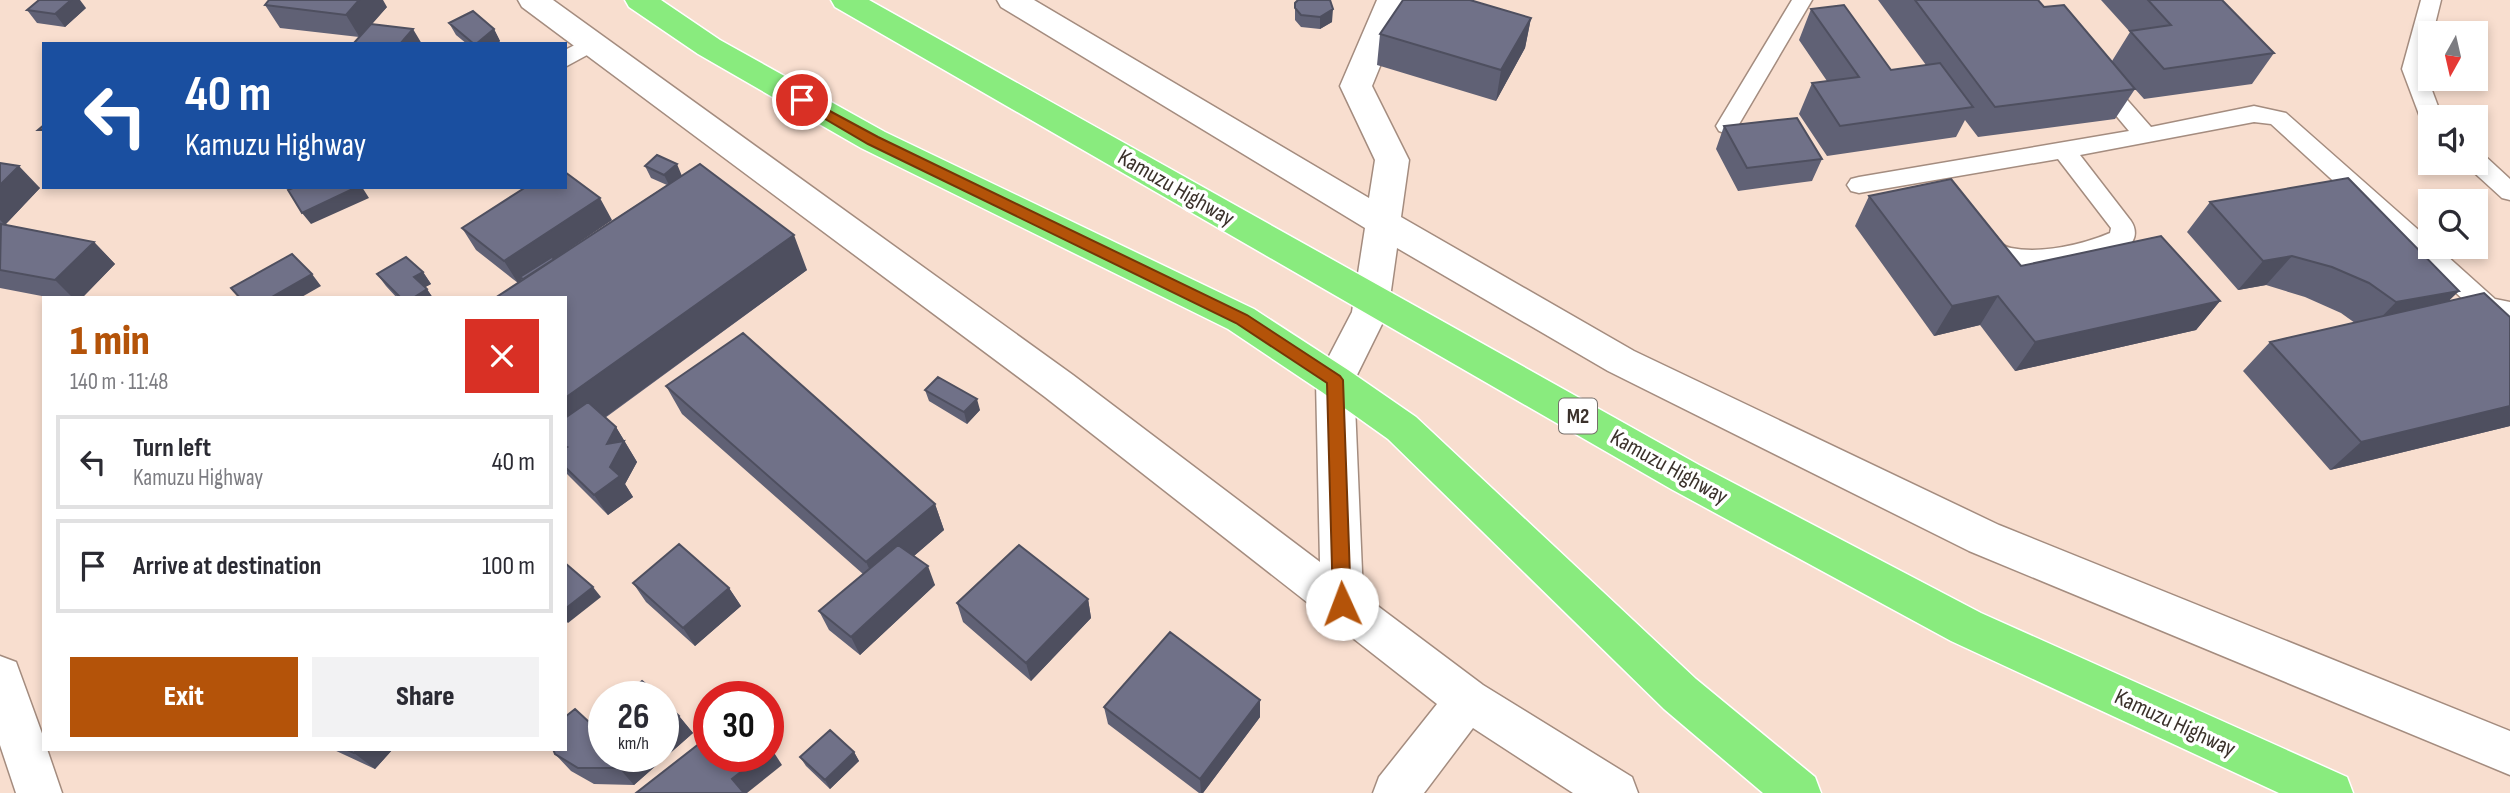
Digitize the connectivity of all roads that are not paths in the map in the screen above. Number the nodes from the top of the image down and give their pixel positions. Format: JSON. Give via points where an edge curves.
{"nodes":[{"id":1,"x":533,"y":0,"type":"edge"},
{"id":2,"x":640,"y":0,"type":"edge"},
{"id":3,"x":846,"y":0,"type":"edge"},
{"id":4,"x":1012,"y":0,"type":"edge"},
{"id":5,"x":1392,"y":0,"type":"edge"},
{"id":6,"x":1802,"y":0,"type":"edge"},
{"id":7,"x":2431,"y":0,"type":"edge"},
{"id":8,"x":578,"y":52,"type":"edge"},
{"id":9,"x":2083,"y":63,"type":"edge"},
{"id":10,"x":2426,"y":105,"type":"edge"},
{"id":11,"x":1727,"y":126,"type":"edge"},
{"id":12,"x":2146,"y":136,"type":"junction"},
{"id":13,"x":2064,"y":150,"type":"junction"},
{"id":14,"x":1943,"y":170,"type":"junction"},
{"id":15,"x":2488,"y":172,"type":"edge"},
{"id":16,"x":1859,"y":185,"type":"dead end"},
{"id":17,"x":2510,"y":192,"type":"edge"},
{"id":18,"x":1958,"y":194,"type":"edge"},
{"id":19,"x":1972,"y":217,"type":"edge"},
{"id":20,"x":1381,"y":222,"type":"junction"},
{"id":21,"x":1372,"y":300,"type":"junction"},
{"id":22,"x":2510,"y":312,"type":"edge"},
{"id":23,"x":1335,"y":380,"type":"junction"},
{"id":24,"x":1342,"y":604,"type":"junction"},
{"id":25,"x":0,"y":676,"type":"edge"},
{"id":26,"x":1467,"y":700,"type":"junction"},
{"id":27,"x":2510,"y":753,"type":"edge"},
{"id":28,"x":39,"y":793,"type":"edge"},
{"id":29,"x":1396,"y":793,"type":"edge"},
{"id":30,"x":1615,"y":793,"type":"edge"},
{"id":31,"x":1798,"y":793,"type":"edge"},
{"id":32,"x":2330,"y":793,"type":"edge"}],
"edges":[{"from":1,"to":8,"type":"street"},
{"from":2,"to":23,"type":"highway","via":[[709,47],[873,140],[1241,319]]},
{"from":3,"to":21,"type":"highway","name":"Kamuzu Highway","number":"M2"},
{"from":4,"to":20,"type":"street"},
{"from":5,"to":20,"type":"street","via":[[1356,86],[1392,160]]},
{"from":6,"to":11,"type":"lane"},
{"from":7,"to":10,"type":"lane","via":[[2413,69]]},
{"from":8,"to":24,"type":"street","via":[[1059,386]]},
{"from":9,"to":12,"type":"lane"},
{"from":12,"to":13,"type":"lane"},
{"from":12,"to":22,"type":"lane","via":[[2254,114],[2277,118],[2487,306]]},
{"from":13,"to":14,"type":"lane"},
{"from":13,"to":19,"type":"lane","via":[[2123,227],[2122,238],[2107,246],[2025,259],[2006,257],[1994,252]]},
{"from":14,"to":16,"type":"lane"},
{"from":14,"to":18,"type":"lane"},
{"from":15,"to":17,"type":"lane"},
{"from":20,"to":21,"type":"street"},
{"from":20,"to":27,"type":"street","via":[[1621,361],[1984,538]]},
{"from":21,"to":23,"type":"street"},
{"from":21,"to":32,"type":"highway","name":"Kamuzu Highway","number":"M2","via":[[1685,477],[1966,627]]},
{"from":23,"to":24,"type":"street"},
{"from":23,"to":31,"type":"highway","via":[[1402,428],[1680,694]]},
{"from":24,"to":26,"type":"street"},
{"from":25,"to":28,"type":"street"},
{"from":26,"to":29,"type":"street"},
{"from":26,"to":30,"type":"street"}]}
